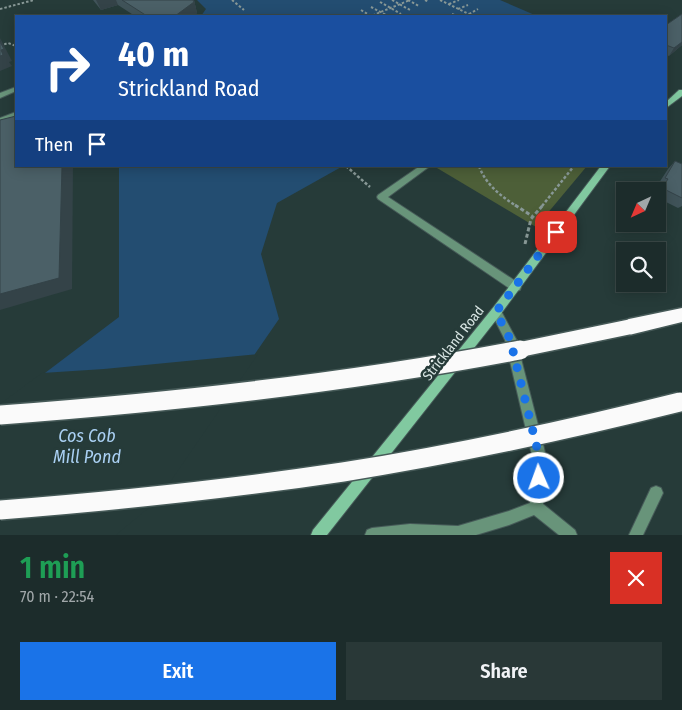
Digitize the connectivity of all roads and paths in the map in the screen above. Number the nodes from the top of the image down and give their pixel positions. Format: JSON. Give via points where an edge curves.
{"nodes":[{"id":1,"x":34,"y":0,"type":"edge"},
{"id":2,"x":232,"y":0,"type":"edge"},
{"id":3,"x":392,"y":0,"type":"edge"},
{"id":4,"x":409,"y":0,"type":"edge"},
{"id":5,"x":425,"y":0,"type":"edge"},
{"id":6,"x":440,"y":0,"type":"edge"},
{"id":7,"x":459,"y":0,"type":"edge"},
{"id":8,"x":380,"y":2,"type":"dead end"},
{"id":9,"x":429,"y":2,"type":"dead end"},
{"id":10,"x":400,"y":4,"type":"junction"},
{"id":11,"x":449,"y":4,"type":"junction"},
{"id":12,"x":468,"y":4,"type":"dead end"},
{"id":13,"x":371,"y":6,"type":"dead end"},
{"id":14,"x":419,"y":6,"type":"dead end"},
{"id":15,"x":390,"y":8,"type":"junction"},
{"id":16,"x":0,"y":9,"type":"edge"},
{"id":17,"x":458,"y":9,"type":"junction"},
{"id":18,"x":478,"y":9,"type":"dead end"},
{"id":19,"x":244,"y":10,"type":"dead end"},
{"id":20,"x":361,"y":10,"type":"dead end"},
{"id":21,"x":410,"y":10,"type":"dead end"},
{"id":22,"x":381,"y":12,"type":"junction"},
{"id":23,"x":401,"y":14,"type":"dead end"},
{"id":24,"x":369,"y":15,"type":"edge"},
{"id":25,"x":374,"y":15,"type":"edge"},
{"id":26,"x":386,"y":15,"type":"edge"},
{"id":27,"x":470,"y":15,"type":"edge"},
{"id":28,"x":0,"y":46,"type":"edge"},
{"id":29,"x":15,"y":46,"type":"edge"},
{"id":30,"x":15,"y":90,"type":"edge"},
{"id":31,"x":682,"y":92,"type":"edge"},
{"id":32,"x":0,"y":96,"type":"edge"},
{"id":33,"x":667,"y":105,"type":"edge"},
{"id":34,"x":15,"y":114,"type":"edge"},
{"id":35,"x":0,"y":121,"type":"edge"},
{"id":36,"x":347,"y":167,"type":"edge"},
{"id":37,"x":424,"y":167,"type":"edge"},
{"id":38,"x":479,"y":167,"type":"edge"},
{"id":39,"x":573,"y":167,"type":"edge"},
{"id":40,"x":605,"y":167,"type":"edge"},
{"id":41,"x":364,"y":181,"type":"dead end"},
{"id":42,"x":532,"y":216,"type":"junction"},
{"id":43,"x":524,"y":247,"type":"dead end"},
{"id":44,"x":516,"y":286,"type":"junction"},
{"id":45,"x":496,"y":312,"type":"junction"},
{"id":46,"x":682,"y":315,"type":"edge"},
{"id":47,"x":681,"y":402,"type":"edge"},
{"id":48,"x":0,"y":415,"type":"edge"},
{"id":49,"x":656,"y":493,"type":"dead end"},
{"id":50,"x":536,"y":507,"type":"junction"},
{"id":51,"x":0,"y":510,"type":"edge"},
{"id":52,"x":318,"y":535,"type":"edge"},
{"id":53,"x":372,"y":535,"type":"edge"},
{"id":54,"x":570,"y":535,"type":"edge"},
{"id":55,"x":636,"y":535,"type":"edge"}],
"edges":[{"from":1,"to":16,"type":"path"},
{"from":2,"to":19,"type":"path"},
{"from":3,"to":10,"type":"path"},
{"from":4,"to":10,"type":"path"},
{"from":4,"to":14,"type":"path"},
{"from":5,"to":9,"type":"path"},
{"from":6,"to":11,"type":"path"},
{"from":7,"to":11,"type":"path"},
{"from":8,"to":15,"type":"path"},
{"from":10,"to":15,"type":"path"},
{"from":10,"to":21,"type":"path"},
{"from":11,"to":17,"type":"path"},
{"from":12,"to":17,"type":"path"},
{"from":13,"to":22,"type":"path"},
{"from":15,"to":22,"type":"path"},
{"from":15,"to":23,"type":"path"},
{"from":17,"to":27,"type":"path"},
{"from":18,"to":27,"type":"path"},
{"from":20,"to":24,"type":"path"},
{"from":22,"to":25,"type":"path"},
{"from":22,"to":26,"type":"path"},
{"from":28,"to":29,"type":"path","via":[[8,43]]},
{"from":30,"to":32,"type":"lane"},
{"from":31,"to":33,"type":"main road"},
{"from":34,"to":35,"type":"lane"},
{"from":36,"to":41,"type":"path"},
{"from":37,"to":44,"type":"lane","via":[[381,196]]},
{"from":38,"to":42,"type":"path","via":[[484,180],[495,191]]},
{"from":39,"to":42,"type":"path"},
{"from":40,"to":44,"type":"main road","name":"Strickland Road"},
{"from":42,"to":43,"type":"path"},
{"from":44,"to":45,"type":"main road","name":"Strickland Road"},
{"from":45,"to":50,"type":"lane","via":[[510,339],[541,464]]},
{"from":45,"to":52,"type":"main road","name":"Strickland Road"},
{"from":46,"to":48,"type":"highway","bridge":true,"via":[[519,351],[316,385],[208,398]]},
{"from":47,"to":51,"type":"highway","bridge":true,"via":[[545,434],[316,476],[190,493]]},
{"from":49,"to":55,"type":"lane"},
{"from":50,"to":53,"type":"lane","via":[[458,533],[410,531]]},
{"from":50,"to":54,"type":"lane"}]}
